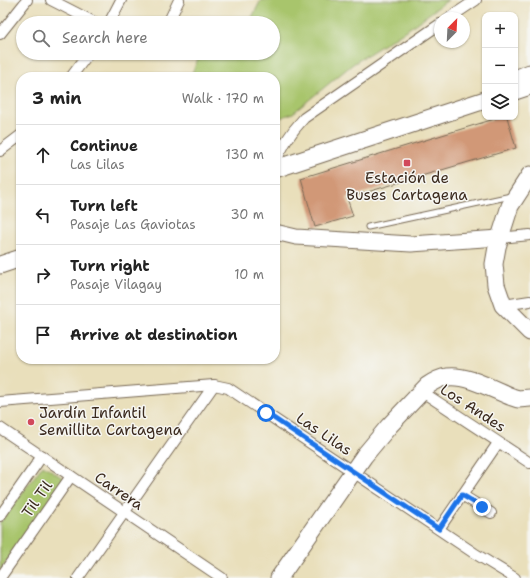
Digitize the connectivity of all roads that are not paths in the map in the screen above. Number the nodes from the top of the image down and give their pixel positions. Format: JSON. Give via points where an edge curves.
{"nodes":[{"id":1,"x":27,"y":0,"type":"edge"},
{"id":2,"x":51,"y":0,"type":"edge"},
{"id":3,"x":121,"y":0,"type":"edge"},
{"id":4,"x":179,"y":0,"type":"edge"},
{"id":5,"x":476,"y":0,"type":"edge"},
{"id":6,"x":458,"y":12,"type":"edge"},
{"id":7,"x":82,"y":16,"type":"edge"},
{"id":8,"x":113,"y":16,"type":"edge"},
{"id":9,"x":171,"y":16,"type":"edge"},
{"id":10,"x":434,"y":28,"type":"edge"},
{"id":11,"x":0,"y":34,"type":"edge"},
{"id":12,"x":83,"y":60,"type":"edge"},
{"id":13,"x":75,"y":72,"type":"edge"},
{"id":14,"x":530,"y":73,"type":"edge"},
{"id":15,"x":518,"y":78,"type":"edge"},
{"id":16,"x":530,"y":86,"type":"edge"},
{"id":17,"x":518,"y":90,"type":"edge"},
{"id":18,"x":482,"y":93,"type":"edge"},
{"id":19,"x":482,"y":101,"type":"edge"},
{"id":20,"x":415,"y":122,"type":"junction"},
{"id":21,"x":16,"y":139,"type":"edge"},
{"id":22,"x":0,"y":151,"type":"edge"},
{"id":23,"x":280,"y":152,"type":"edge"},
{"id":24,"x":280,"y":167,"type":"edge"},
{"id":25,"x":530,"y":175,"type":"edge"},
{"id":26,"x":524,"y":198,"type":"edge"},
{"id":27,"x":368,"y":227,"type":"dead end"},
{"id":28,"x":280,"y":233,"type":"edge"},
{"id":29,"x":530,"y":235,"type":"edge"},
{"id":30,"x":499,"y":238,"type":"junction"},
{"id":31,"x":16,"y":260,"type":"edge"},
{"id":32,"x":0,"y":265,"type":"edge"},
{"id":33,"x":530,"y":301,"type":"edge"},
{"id":34,"x":503,"y":305,"type":"junction"},
{"id":35,"x":530,"y":332,"type":"edge"},
{"id":36,"x":214,"y":385,"type":"junction"},
{"id":37,"x":421,"y":391,"type":"junction"},
{"id":38,"x":530,"y":398,"type":"edge"},
{"id":39,"x":1,"y":403,"type":"edge"},
{"id":40,"x":0,"y":428,"type":"edge"},
{"id":41,"x":498,"y":443,"type":"junction"},
{"id":42,"x":42,"y":456,"type":"junction"},
{"id":43,"x":530,"y":463,"type":"edge"},
{"id":44,"x":353,"y":472,"type":"junction"},
{"id":45,"x":71,"y":476,"type":"junction"},
{"id":46,"x":462,"y":495,"type":"junction"},
{"id":47,"x":125,"y":512,"type":"junction"},
{"id":48,"x":491,"y":513,"type":"dead end"},
{"id":49,"x":0,"y":516,"type":"edge"},
{"id":50,"x":439,"y":529,"type":"junction"},
{"id":51,"x":0,"y":578,"type":"edge"},
{"id":52,"x":78,"y":578,"type":"edge"},
{"id":53,"x":222,"y":578,"type":"edge"},
{"id":54,"x":278,"y":578,"type":"edge"},
{"id":55,"x":515,"y":578,"type":"edge"}],
"edges":[{"from":1,"to":11,"type":"street"},
{"from":2,"to":7,"type":"street"},
{"from":3,"to":8,"type":"street"},
{"from":4,"to":9,"type":"street"},
{"from":5,"to":6,"type":"street"},
{"from":10,"to":23,"type":"street","via":[[304,118],[288,137]]},
{"from":12,"to":13,"type":"street"},
{"from":14,"to":15,"type":"main road"},
{"from":16,"to":17,"type":"main road"},
{"from":18,"to":20,"type":"main road"},
{"from":19,"to":20,"type":"main road"},
{"from":20,"to":24,"type":"main road"},
{"from":21,"to":22,"type":"street"},
{"from":25,"to":26,"type":"main road"},
{"from":26,"to":27,"type":"lane"},
{"from":26,"to":30,"type":"main road","via":[[510,206]]},
{"from":28,"to":30,"type":"street","via":[[296,237],[410,244]]},
{"from":29,"to":30,"type":"street"},
{"from":30,"to":34,"type":"main road","via":[[494,275]]},
{"from":31,"to":32,"type":"main road"},
{"from":33,"to":34,"type":"street"},
{"from":34,"to":35,"type":"main road"},
{"from":36,"to":39,"type":"street","name":"Las Lilas"},
{"from":36,"to":44,"type":"street","name":"Las Lilas","via":[[228,388]]},
{"from":36,"to":47,"type":"street"},
{"from":37,"to":38,"type":"main road","via":[[435,381],[453,377],[466,379],[518,399]]},
{"from":37,"to":41,"type":"street","name":"Los Andes"},
{"from":37,"to":44,"type":"main road","via":[[376,441]]},
{"from":40,"to":42,"type":"street","name":"Carrera"},
{"from":41,"to":43,"type":"street","name":"Los Andes"},
{"from":41,"to":46,"type":"street"},
{"from":42,"to":45,"type":"street","name":"Carrera"},
{"from":42,"to":49,"type":"street"},
{"from":44,"to":50,"type":"street","name":"Las Lilas"},
{"from":44,"to":54,"type":"main road"},
{"from":45,"to":47,"type":"street","name":"Carrera"},
{"from":45,"to":51,"type":"street","name":"Til Til"},
{"from":46,"to":48,"type":"street"},
{"from":46,"to":50,"type":"street"},
{"from":47,"to":52,"type":"street"},
{"from":47,"to":53,"type":"street","name":"Carrera"},
{"from":50,"to":55,"type":"street","name":"Las Lilas"}]}
